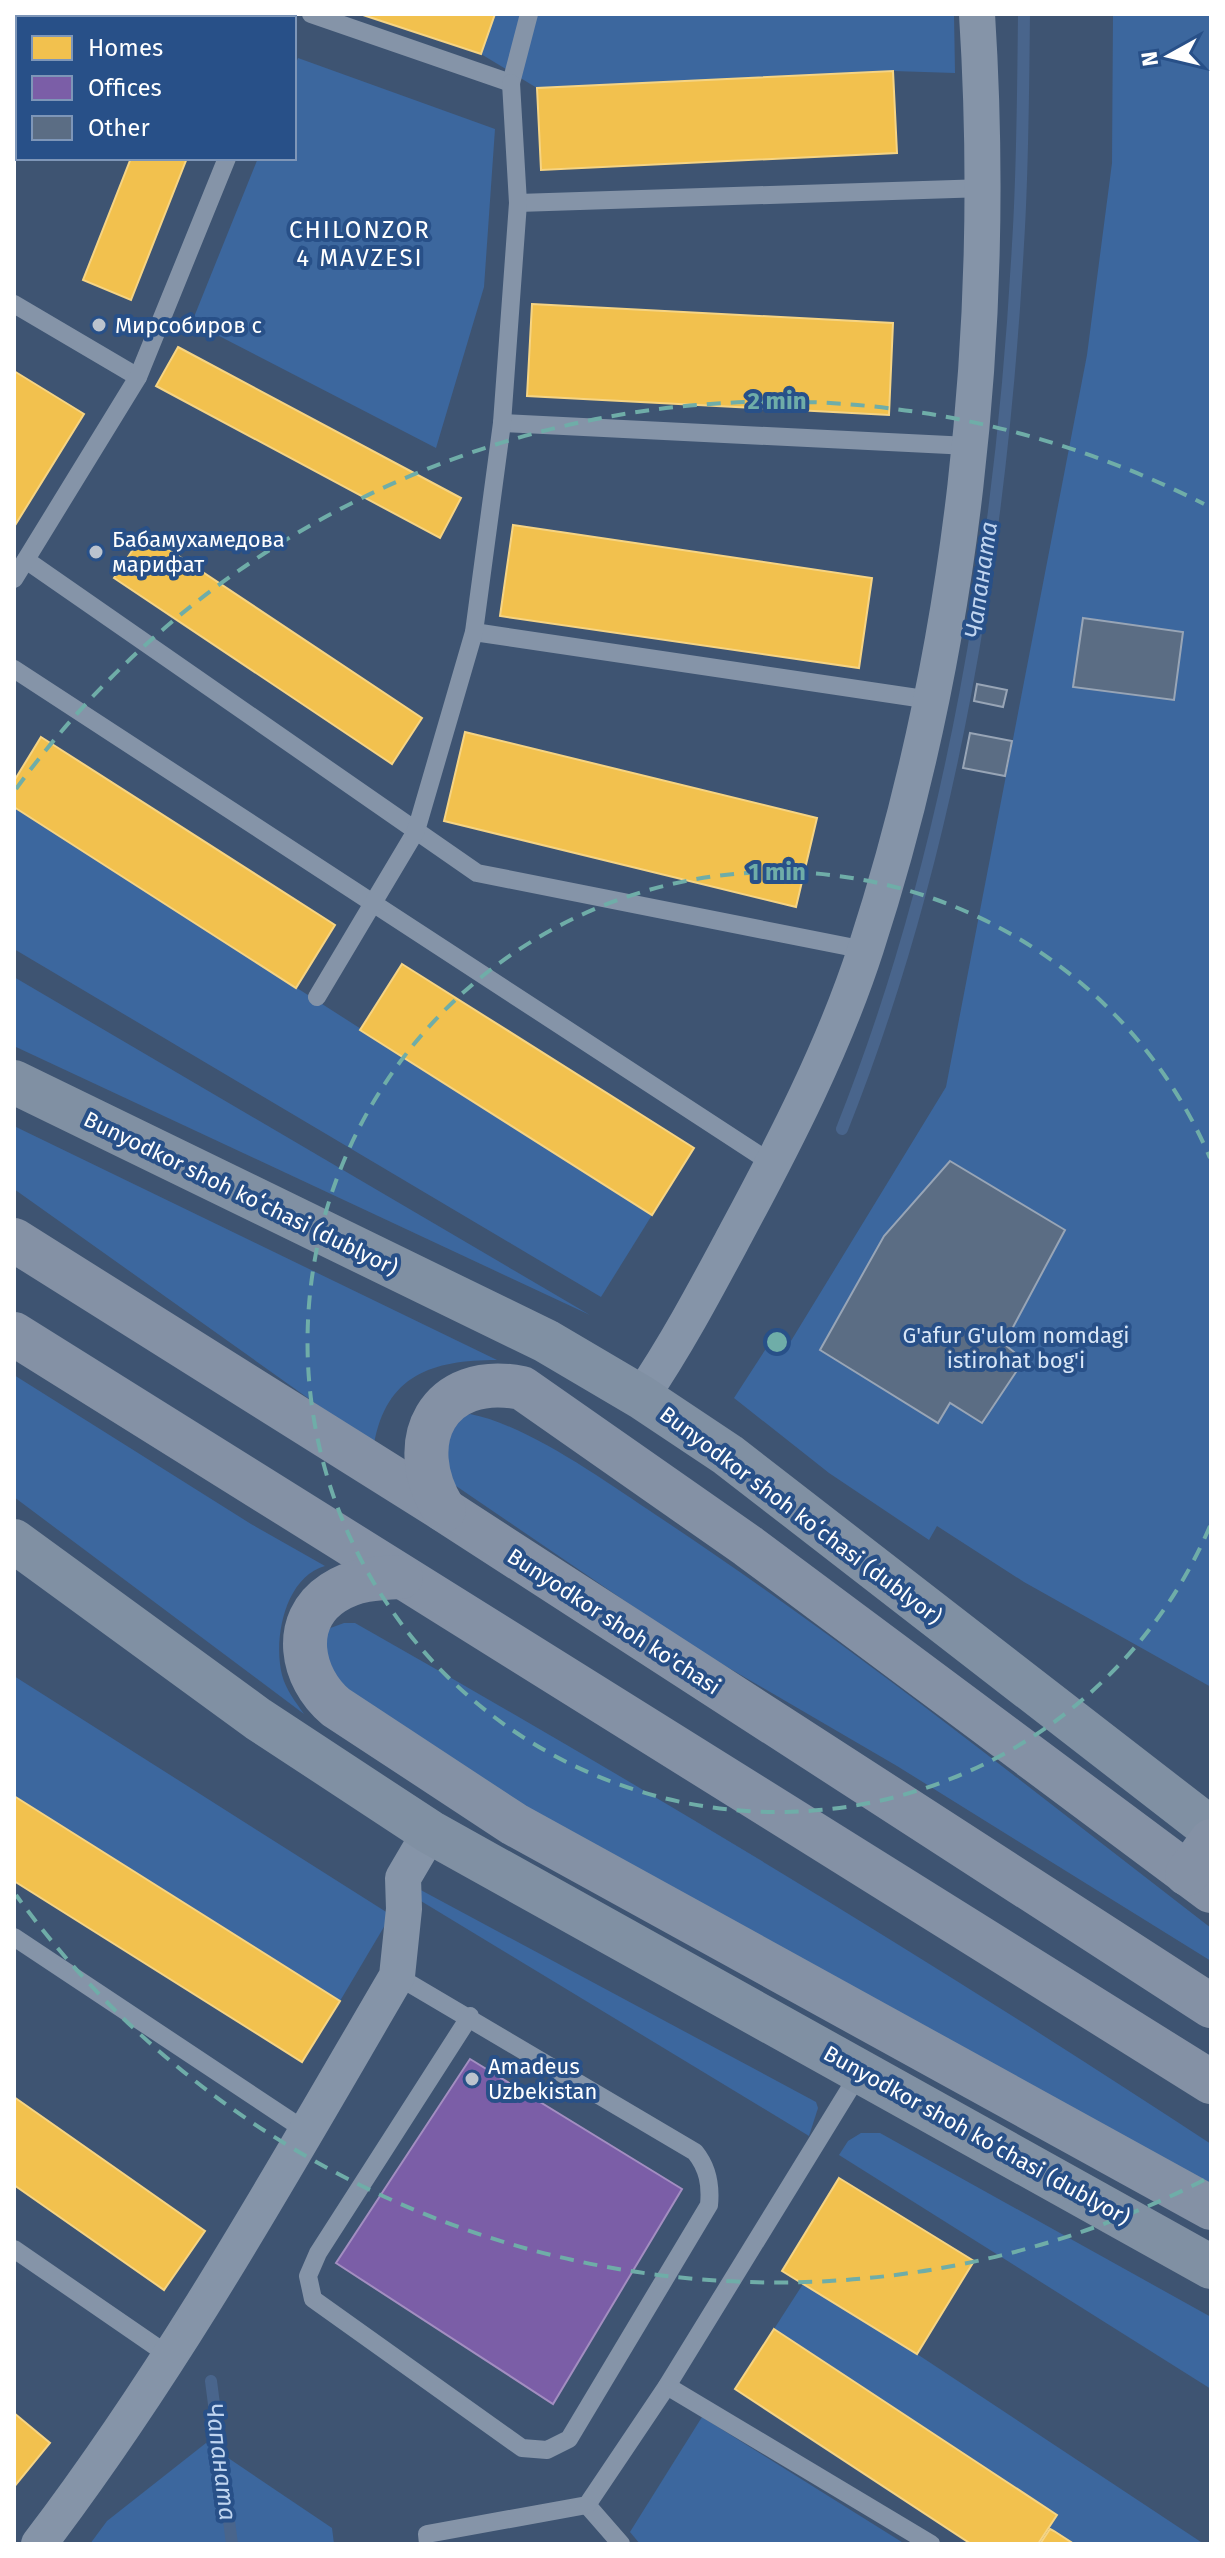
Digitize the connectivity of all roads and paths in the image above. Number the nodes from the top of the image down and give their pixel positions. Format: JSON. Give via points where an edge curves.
{"nodes":[{"id":1,"x":311,"y":14,"type":"edge"},
{"id":2,"x":529,"y":14,"type":"edge"},
{"id":3,"x":977,"y":14,"type":"edge"},
{"id":4,"x":511,"y":83,"type":"junction"},
{"id":5,"x":226,"y":160,"type":"edge"},
{"id":6,"x":985,"y":188,"type":"junction"},
{"id":7,"x":518,"y":203,"type":"junction"},
{"id":8,"x":14,"y":304,"type":"edge"},
{"id":9,"x":138,"y":377,"type":"junction"},
{"id":10,"x":502,"y":423,"type":"junction"},
{"id":11,"x":969,"y":446,"type":"junction"},
{"id":12,"x":26,"y":560,"type":"junction"},
{"id":13,"x":14,"y":579,"type":"edge"},
{"id":14,"x":474,"y":632,"type":"junction"},
{"id":15,"x":14,"y":669,"type":"edge"},
{"id":16,"x":931,"y":700,"type":"junction"},
{"id":17,"x":416,"y":831,"type":"junction"},
{"id":18,"x":372,"y":904,"type":"junction"},
{"id":19,"x":865,"y":950,"type":"junction"},
{"id":20,"x":317,"y":997,"type":"dead end"},
{"id":21,"x":14,"y":1082,"type":"edge"},
{"id":22,"x":773,"y":1164,"type":"junction"},
{"id":23,"x":14,"y":1240,"type":"edge"},
{"id":24,"x":14,"y":1334,"type":"edge"},
{"id":25,"x":641,"y":1397,"type":"junction"},
{"id":26,"x":444,"y":1510,"type":"junction"},
{"id":27,"x":14,"y":1541,"type":"edge"},
{"id":28,"x":401,"y":1577,"type":"junction"},
{"id":29,"x":1211,"y":1829,"type":"edge"},
{"id":30,"x":430,"y":1832,"type":"junction"},
{"id":31,"x":1203,"y":1869,"type":"edge"},
{"id":32,"x":14,"y":1937,"type":"edge"},
{"id":33,"x":397,"y":1976,"type":"junction"},
{"id":34,"x":1211,"y":2006,"type":"edge"},
{"id":35,"x":470,"y":2016,"type":"junction"},
{"id":36,"x":861,"y":2071,"type":"junction"},
{"id":37,"x":1211,"y":2082,"type":"edge"},
{"id":38,"x":306,"y":2131,"type":"junction"},
{"id":39,"x":1211,"y":2208,"type":"edge"},
{"id":40,"x":14,"y":2249,"type":"edge"},
{"id":41,"x":1211,"y":2267,"type":"edge"},
{"id":42,"x":171,"y":2357,"type":"junction"},
{"id":43,"x":667,"y":2386,"type":"junction"},
{"id":44,"x":587,"y":2505,"type":"junction"},
{"id":45,"x":39,"y":2544,"type":"edge"},
{"id":46,"x":428,"y":2544,"type":"edge"},
{"id":47,"x":621,"y":2544,"type":"edge"},
{"id":48,"x":931,"y":2544,"type":"edge"}],
"edges":[{"from":1,"to":4,"type":"lane"},
{"from":2,"to":4,"type":"lane"},
{"from":3,"to":6,"type":"street"},
{"from":4,"to":7,"type":"lane"},
{"from":5,"to":9,"type":"lane"},
{"from":6,"to":7,"type":"lane"},
{"from":6,"to":11,"type":"street","via":[[982,305]]},
{"from":7,"to":10,"type":"lane"},
{"from":8,"to":9,"type":"lane"},
{"from":9,"to":12,"type":"lane"},
{"from":10,"to":11,"type":"lane"},
{"from":10,"to":14,"type":"lane"},
{"from":11,"to":16,"type":"street"},
{"from":12,"to":13,"type":"lane"},
{"from":12,"to":17,"type":"lane"},
{"from":14,"to":16,"type":"lane"},
{"from":14,"to":17,"type":"lane"},
{"from":15,"to":18,"type":"lane"},
{"from":16,"to":19,"type":"street"},
{"from":17,"to":18,"type":"lane"},
{"from":17,"to":19,"type":"lane","via":[[477,873]]},
{"from":18,"to":20,"type":"lane"},
{"from":18,"to":22,"type":"lane"},
{"from":19,"to":22,"type":"street"},
{"from":21,"to":25,"type":"street","name":"Bunyodkor shoh koʻchasi (dublyor)","via":[[546,1341]]},
{"from":22,"to":25,"type":"street","via":[[670,1355]]},
{"from":23,"to":26,"type":"main road","name":"Bunyodkor shoh ko'chasi"},
{"from":24,"to":28,"type":"main road"},
{"from":25,"to":29,"type":"street","name":"Bunyodkor shoh koʻchasi (dublyor)","via":[[728,1455]]},
{"from":26,"to":31,"type":"main road","via":[[426,1464],[426,1439],[435,1416],[450,1400],[473,1390],[522,1388]]},
{"from":26,"to":34,"type":"main road","name":"Bunyodkor shoh ko'chasi"},
{"from":27,"to":30,"type":"street","name":"Bunyodkor shoh koʻchasi (dublyor)","via":[[258,1719]]},
{"from":28,"to":37,"type":"main road"},
{"from":28,"to":39,"type":"main road","via":[[355,1583],[318,1607],[307,1632],[305,1657],[313,1684],[336,1707],[514,1824]]},
{"from":30,"to":33,"type":"street","via":[[403,1878]]},
{"from":30,"to":36,"type":"street","name":"Bunyodkor shoh koʻchasi (dublyor)"},
{"from":32,"to":38,"type":"lane"},
{"from":33,"to":35,"type":"lane"},
{"from":33,"to":38,"type":"street"},
{"from":35,"to":35,"type":"lane","via":[[695,2152],[704,2163],[710,2190],[709,2205],[569,2439],[547,2450],[522,2448],[313,2299],[308,2276]]},
{"from":36,"to":41,"type":"street","name":"Bunyodkor shoh koʻchasi (dublyor)"},
{"from":36,"to":43,"type":"lane"},
{"from":38,"to":42,"type":"street"},
{"from":40,"to":42,"type":"lane"},
{"from":42,"to":45,"type":"street"},
{"from":43,"to":44,"type":"lane"},
{"from":43,"to":48,"type":"lane"},
{"from":44,"to":46,"type":"lane","via":[[427,2534]]},
{"from":44,"to":47,"type":"lane"}]}
